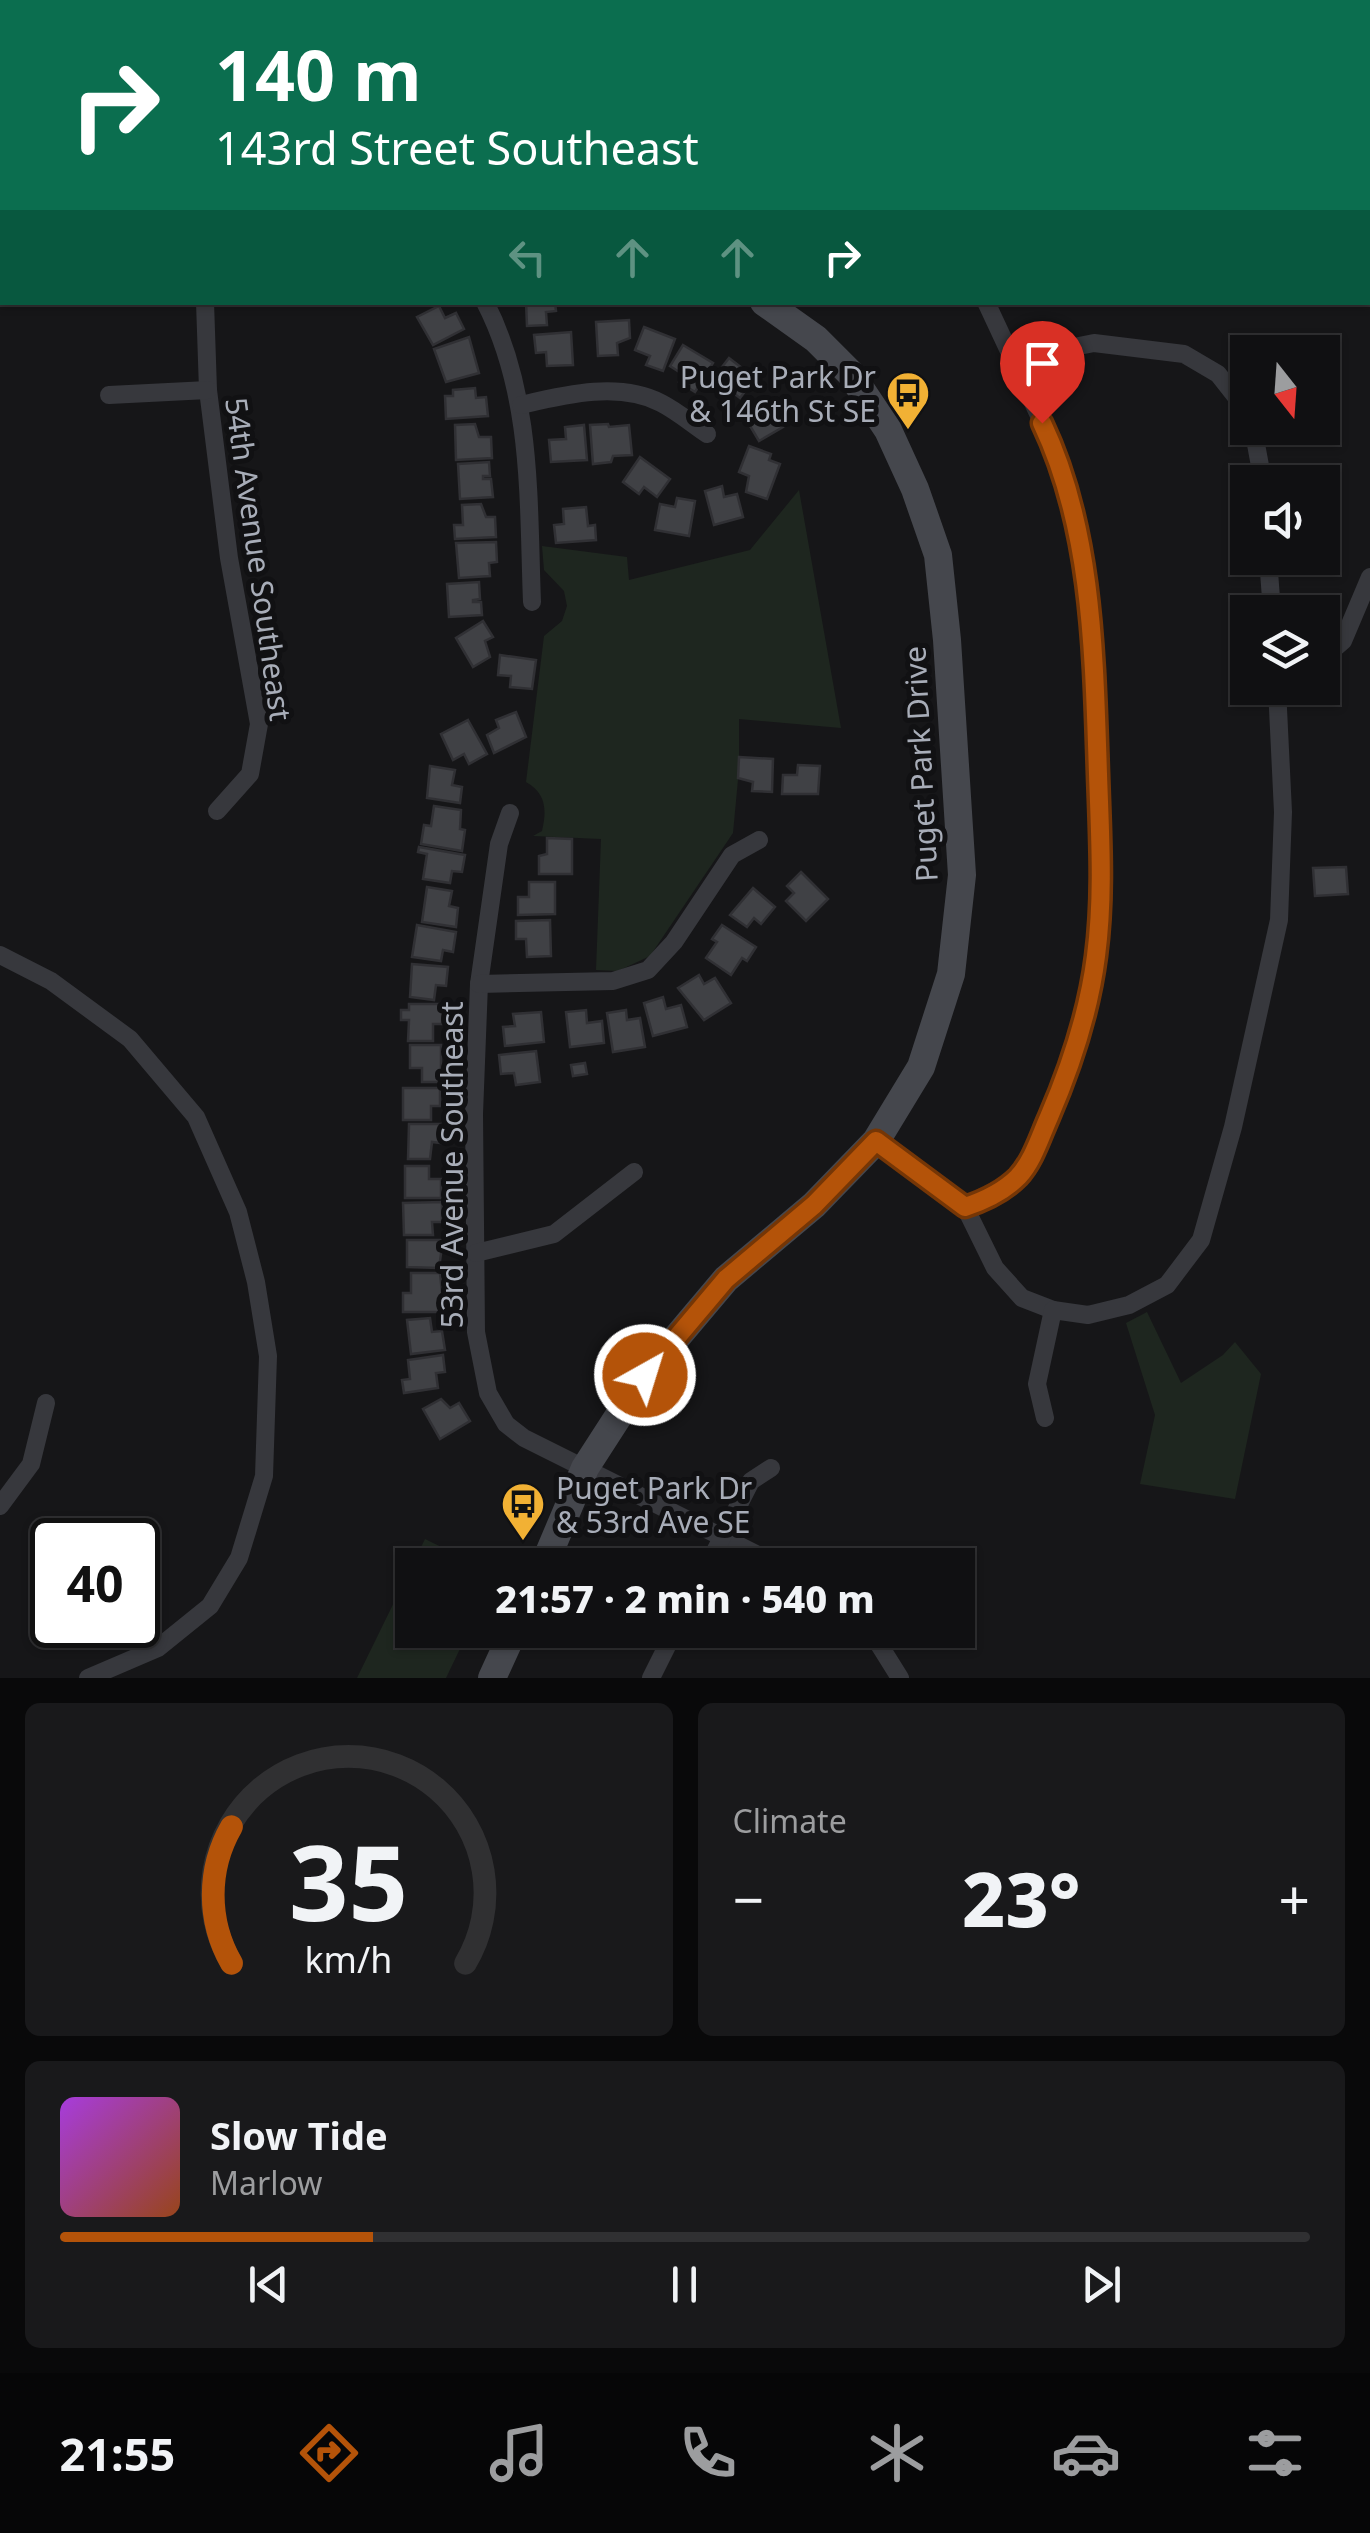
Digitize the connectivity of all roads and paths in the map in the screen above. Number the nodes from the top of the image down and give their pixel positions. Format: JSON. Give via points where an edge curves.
{"nodes":[{"id":1,"x":205,"y":305,"type":"edge"},
{"id":2,"x":486,"y":305,"type":"edge"},
{"id":3,"x":768,"y":305,"type":"edge"},
{"id":4,"x":987,"y":305,"type":"edge"},
{"id":5,"x":1014,"y":360,"type":"junction"},
{"id":6,"x":1230,"y":389,"type":"edge"},
{"id":7,"x":208,"y":390,"type":"junction"},
{"id":8,"x":109,"y":395,"type":"dead end"},
{"id":9,"x":521,"y":404,"type":"junction"},
{"id":10,"x":706,"y":434,"type":"dead end"},
{"id":11,"x":1370,"y":577,"type":"edge"},
{"id":12,"x":532,"y":602,"type":"dead end"},
{"id":13,"x":1340,"y":644,"type":"edge"},
{"id":14,"x":1278,"y":705,"type":"edge"},
{"id":15,"x":218,"y":810,"type":"dead end"},
{"id":16,"x":510,"y":813,"type":"dead end"},
{"id":17,"x":759,"y":840,"type":"dead end"},
{"id":18,"x":0,"y":956,"type":"edge"},
{"id":19,"x":479,"y":984,"type":"junction"},
{"id":20,"x":876,"y":1141,"type":"junction"},
{"id":21,"x":634,"y":1172,"type":"dead end"},
{"id":22,"x":965,"y":1207,"type":"junction"},
{"id":23,"x":476,"y":1254,"type":"junction"},
{"id":24,"x":1053,"y":1310,"type":"junction"},
{"id":25,"x":46,"y":1403,"type":"dead end"},
{"id":26,"x":1045,"y":1418,"type":"dead end"},
{"id":27,"x":585,"y":1468,"type":"junction"},
{"id":28,"x":771,"y":1468,"type":"dead end"},
{"id":29,"x":0,"y":1506,"type":"edge"},
{"id":30,"x":722,"y":1537,"type":"junction"},
{"id":31,"x":551,"y":1548,"type":"edge"},
{"id":32,"x":716,"y":1548,"type":"edge"},
{"id":33,"x":744,"y":1548,"type":"edge"},
{"id":34,"x":506,"y":1648,"type":"edge"},
{"id":35,"x":666,"y":1648,"type":"edge"},
{"id":36,"x":881,"y":1648,"type":"edge"},
{"id":37,"x":88,"y":1678,"type":"edge"},
{"id":38,"x":492,"y":1678,"type":"edge"},
{"id":39,"x":650,"y":1678,"type":"edge"},
{"id":40,"x":899,"y":1678,"type":"edge"}],
"edges":[{"from":1,"to":7,"type":"street","name":"54th Avenue Southeast"},
{"from":2,"to":9,"type":"street"},
{"from":3,"to":20,"type":"street","name":"Puget Park Drive","via":[[850,374],[888,430],[938,555],[962,875],[951,974],[921,1068]]},
{"from":4,"to":5,"type":"street"},
{"from":5,"to":6,"type":"street","via":[[1094,343],[1184,354]]},
{"from":5,"to":22,"type":"street","via":[[1056,452],[1079,538],[1094,674],[1102,881],[1096,958],[1062,1087],[1017,1178]]},
{"from":7,"to":8,"type":"street"},
{"from":7,"to":15,"type":"street","name":"54th Avenue Southeast","via":[[259,724],[250,774]]},
{"from":9,"to":10,"type":"street","via":[[577,392],[624,393],[658,401]]},
{"from":9,"to":12,"type":"street"},
{"from":11,"to":13,"type":"street"},
{"from":14,"to":24,"type":"street","via":[[1279,920],[1234,1128],[1201,1240],[1167,1286],[1088,1315]]},
{"from":16,"to":19,"type":"street","name":"53rd Avenue Southeast","via":[[498,844]]},
{"from":17,"to":19,"type":"street","via":[[732,855],[648,970],[613,980]]},
{"from":18,"to":37,"type":"street","via":[[51,980],[130,1040],[196,1118],[238,1212],[268,1356],[264,1476],[239,1558],[210,1606],[158,1648]]},
{"from":19,"to":23,"type":"street","name":"53rd Avenue Southeast"},
{"from":20,"to":22,"type":"street"},
{"from":20,"to":27,"type":"street","name":"Puget Park Drive","via":[[700,1307],[645,1375]]},
{"from":21,"to":23,"type":"street","via":[[554,1234]]},
{"from":22,"to":24,"type":"street","via":[[995,1268],[1022,1298]]},
{"from":23,"to":27,"type":"street","name":"53rd Avenue Southeast","via":[[476,1332],[488,1393],[506,1424],[524,1438]]},
{"from":24,"to":26,"type":"street","via":[[1038,1384]]},
{"from":25,"to":29,"type":"street","via":[[31,1464]]},
{"from":27,"to":30,"type":"street"},
{"from":27,"to":31,"type":"street","name":"Puget Park Drive"},
{"from":28,"to":30,"type":"street","via":[[752,1481]]},
{"from":30,"to":32,"type":"street"},
{"from":30,"to":33,"type":"street"},
{"from":34,"to":38,"type":"street"},
{"from":35,"to":39,"type":"street"},
{"from":36,"to":40,"type":"street"}]}
